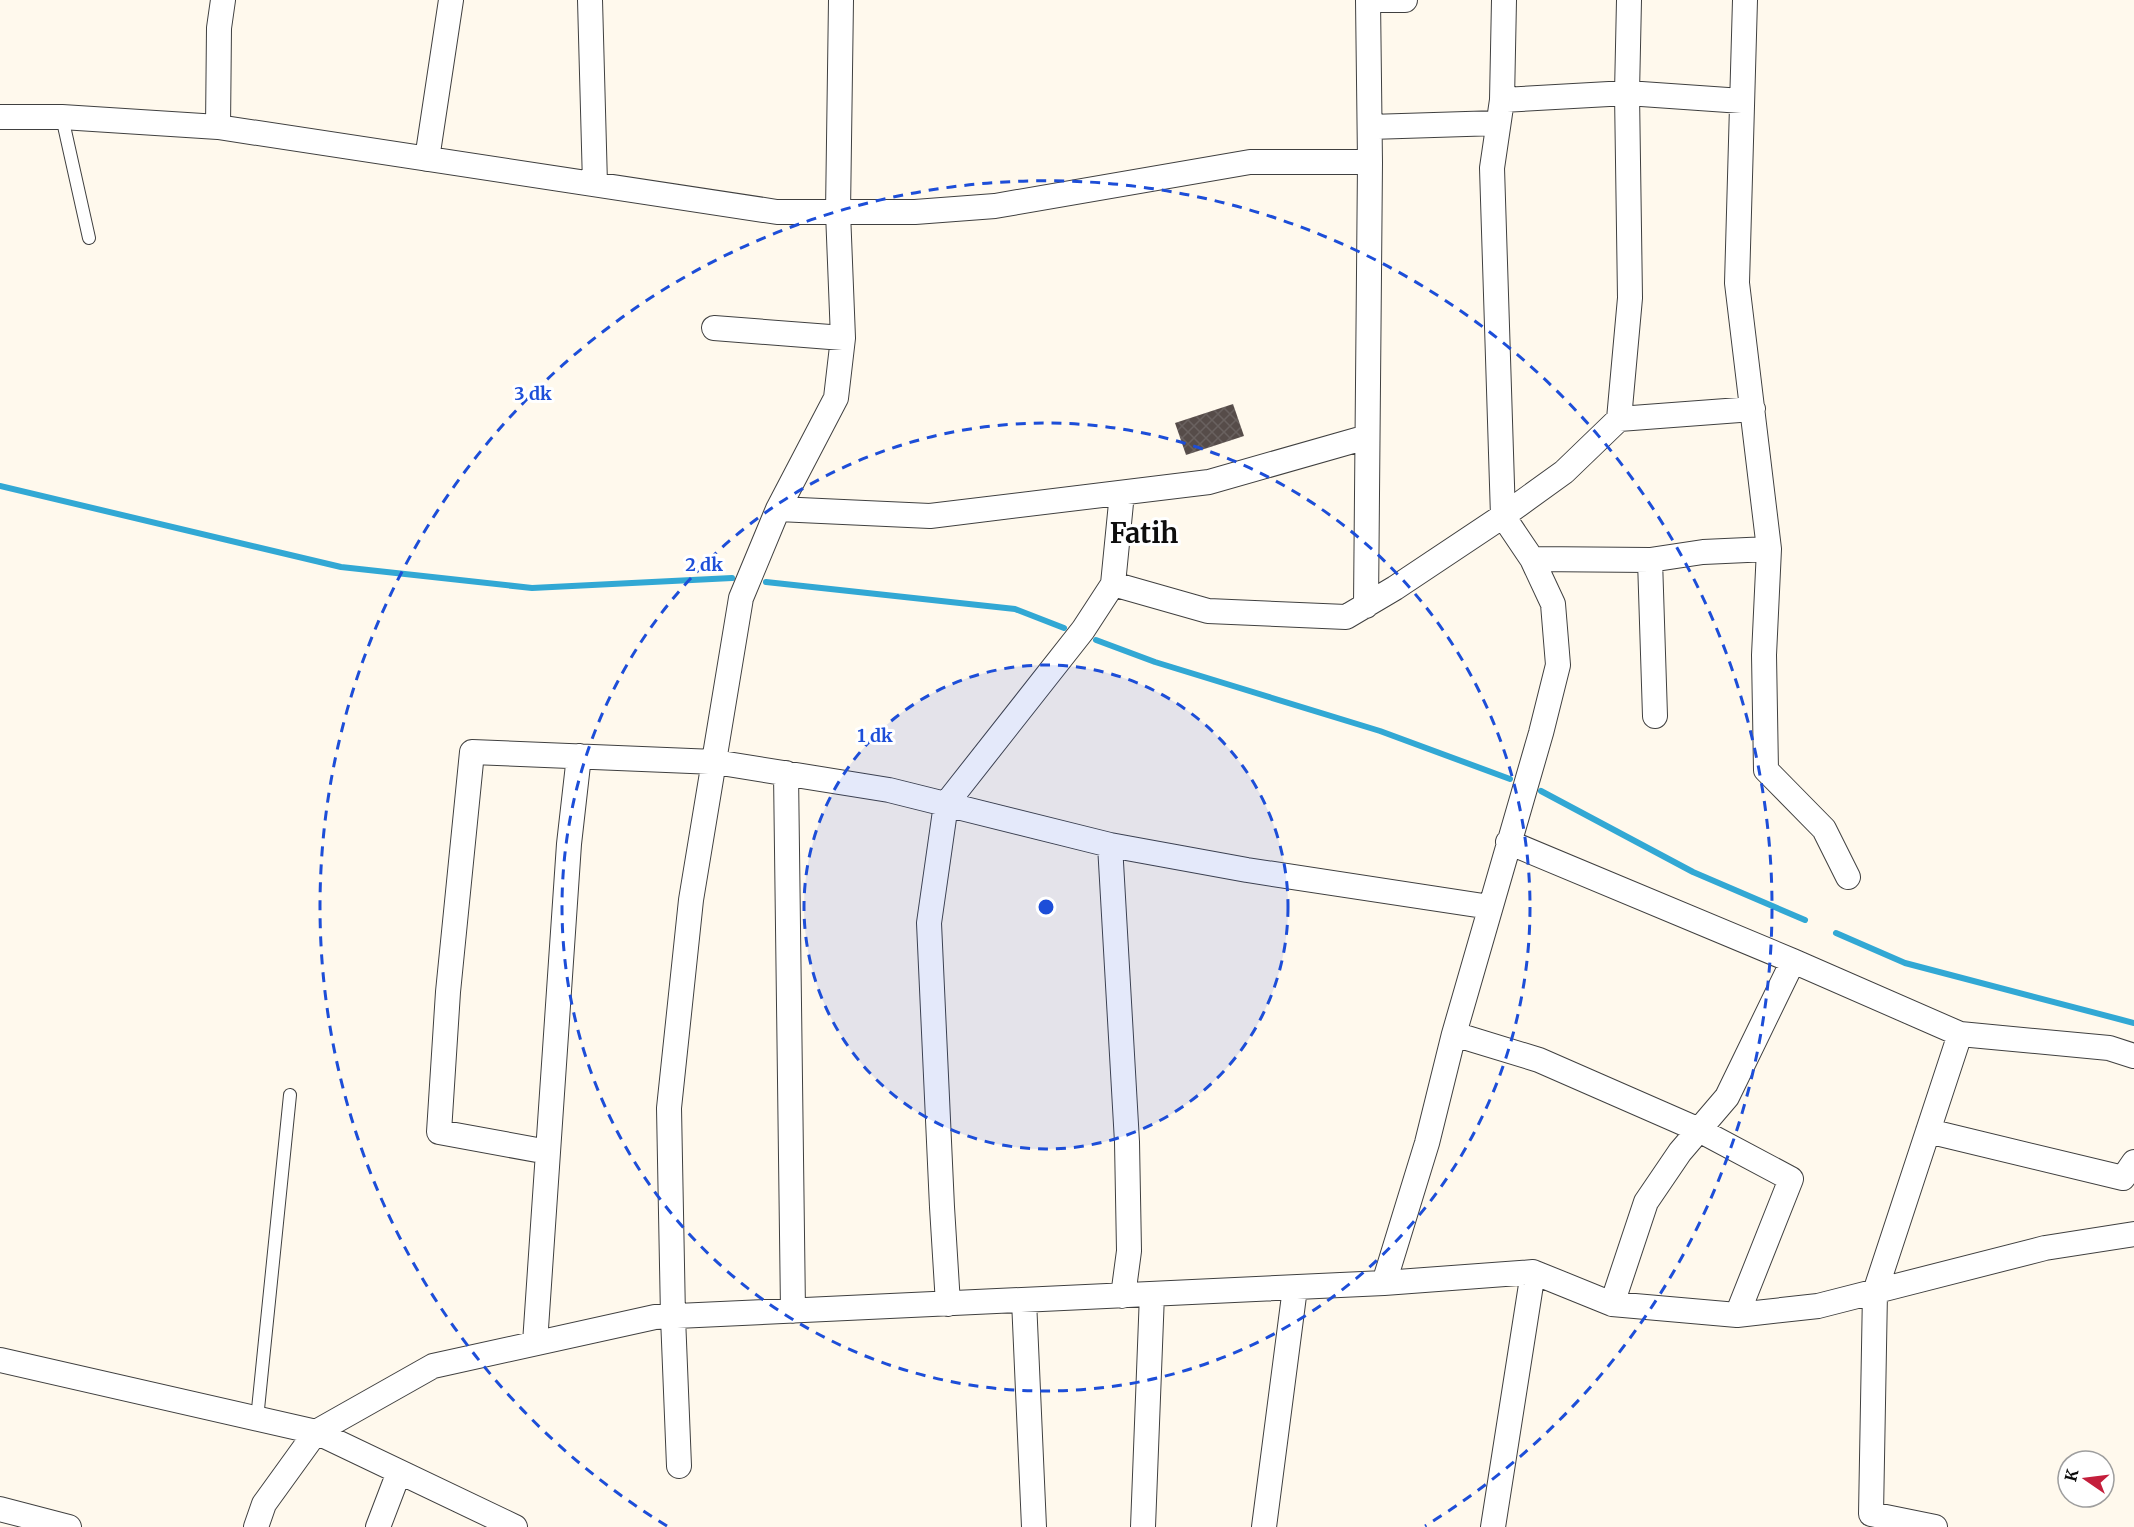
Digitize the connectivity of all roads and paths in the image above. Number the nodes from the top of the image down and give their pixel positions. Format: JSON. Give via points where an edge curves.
{"nodes":[{"id":1,"x":223,"y":0,"type":"edge"},
{"id":2,"x":451,"y":0,"type":"edge"},
{"id":3,"x":590,"y":0,"type":"edge"},
{"id":4,"x":841,"y":0,"type":"edge"},
{"id":5,"x":1368,"y":0,"type":"edge"},
{"id":6,"x":1405,"y":0,"type":"edge"},
{"id":7,"x":1504,"y":0,"type":"edge"},
{"id":8,"x":1629,"y":0,"type":"edge"},
{"id":9,"x":1745,"y":0,"type":"edge"},
{"id":10,"x":1627,"y":93,"type":"junction"},
{"id":11,"x":1742,"y":101,"type":"junction"},
{"id":12,"x":1500,"y":112,"type":"junction"},
{"id":13,"x":0,"y":117,"type":"edge"},
{"id":14,"x":62,"y":117,"type":"junction"},
{"id":15,"x":218,"y":127,"type":"junction"},
{"id":16,"x":1370,"y":127,"type":"junction"},
{"id":17,"x":428,"y":159,"type":"junction"},
{"id":18,"x":1370,"y":162,"type":"junction"},
{"id":19,"x":595,"y":184,"type":"junction"},
{"id":20,"x":838,"y":212,"type":"junction"},
{"id":21,"x":89,"y":238,"type":"dead end"},
{"id":22,"x":714,"y":328,"type":"dead end"},
{"id":23,"x":843,"y":338,"type":"junction"},
{"id":24,"x":1753,"y":409,"type":"junction"},
{"id":25,"x":1619,"y":419,"type":"junction"},
{"id":26,"x":1367,"y":436,"type":"junction"},
{"id":27,"x":1122,"y":493,"type":"junction"},
{"id":28,"x":778,"y":509,"type":"junction"},
{"id":29,"x":1503,"y":516,"type":"junction"},
{"id":30,"x":1769,"y":549,"type":"junction"},
{"id":31,"x":1532,"y":559,"type":"junction"},
{"id":32,"x":1650,"y":560,"type":"junction"},
{"id":33,"x":1113,"y":584,"type":"junction"},
{"id":34,"x":1366,"y":606,"type":"junction"},
{"id":35,"x":1655,"y":716,"type":"dead end"},
{"id":36,"x":579,"y":756,"type":"junction"},
{"id":37,"x":715,"y":762,"type":"junction"},
{"id":38,"x":786,"y":773,"type":"junction"},
{"id":39,"x":946,"y":804,"type":"junction"},
{"id":40,"x":1508,"y":842,"type":"junction"},
{"id":41,"x":1110,"y":845,"type":"junction"},
{"id":42,"x":1848,"y":877,"type":"dead end"},
{"id":43,"x":1490,"y":908,"type":"junction"},
{"id":44,"x":1793,"y":961,"type":"junction"},
{"id":45,"x":1454,"y":1034,"type":"junction"},
{"id":46,"x":1960,"y":1034,"type":"junction"},
{"id":47,"x":2134,"y":1056,"type":"edge"},
{"id":48,"x":290,"y":1095,"type":"dead end"},
{"id":49,"x":1699,"y":1130,"type":"junction"},
{"id":50,"x":1928,"y":1131,"type":"junction"},
{"id":51,"x":548,"y":1152,"type":"junction"},
{"id":52,"x":2134,"y":1162,"type":"edge"},
{"id":53,"x":2134,"y":1234,"type":"edge"},
{"id":54,"x":1533,"y":1272,"type":"junction"},
{"id":55,"x":1384,"y":1283,"type":"junction"},
{"id":56,"x":1295,"y":1287,"type":"junction"},
{"id":57,"x":1875,"y":1292,"type":"junction"},
{"id":58,"x":1152,"y":1294,"type":"junction"},
{"id":59,"x":1123,"y":1296,"type":"junction"},
{"id":60,"x":1024,"y":1300,"type":"junction"},
{"id":61,"x":948,"y":1304,"type":"junction"},
{"id":62,"x":1612,"y":1304,"type":"junction"},
{"id":63,"x":793,"y":1311,"type":"junction"},
{"id":64,"x":1737,"y":1315,"type":"junction"},
{"id":65,"x":673,"y":1317,"type":"junction"},
{"id":66,"x":535,"y":1343,"type":"junction"},
{"id":67,"x":0,"y":1360,"type":"edge"},
{"id":68,"x":257,"y":1419,"type":"junction"},
{"id":69,"x":316,"y":1432,"type":"junction"},
{"id":70,"x":679,"y":1467,"type":"dead end"},
{"id":71,"x":399,"y":1472,"type":"junction"},
{"id":72,"x":0,"y":1509,"type":"edge"},
{"id":73,"x":69,"y":1527,"type":"edge"},
{"id":74,"x":256,"y":1527,"type":"edge"},
{"id":75,"x":378,"y":1527,"type":"edge"},
{"id":76,"x":515,"y":1527,"type":"edge"},
{"id":77,"x":1034,"y":1527,"type":"edge"},
{"id":78,"x":1143,"y":1527,"type":"edge"},
{"id":79,"x":1264,"y":1527,"type":"edge"},
{"id":80,"x":1493,"y":1527,"type":"edge"},
{"id":81,"x":1935,"y":1527,"type":"edge"}],
"edges":[{"from":1,"to":15,"type":"street"},
{"from":2,"to":17,"type":"street"},
{"from":3,"to":19,"type":"street"},
{"from":4,"to":20,"type":"street"},
{"from":5,"to":6,"type":"street"},
{"from":5,"to":16,"type":"street"},
{"from":7,"to":12,"type":"street"},
{"from":8,"to":10,"type":"street"},
{"from":9,"to":11,"type":"street"},
{"from":10,"to":11,"type":"street"},
{"from":10,"to":12,"type":"street"},
{"from":10,"to":25,"type":"street","via":[[1630,298]]},
{"from":11,"to":24,"type":"street","via":[[1737,283]]},
{"from":12,"to":16,"type":"street"},
{"from":12,"to":29,"type":"street","via":[[1492,168]]},
{"from":13,"to":14,"type":"street"},
{"from":14,"to":15,"type":"street"},
{"from":14,"to":21,"type":"lane"},
{"from":15,"to":17,"type":"street"},
{"from":16,"to":18,"type":"street"},
{"from":17,"to":19,"type":"street"},
{"from":18,"to":20,"type":"street","via":[[1250,162],[995,206]]},
{"from":18,"to":26,"type":"street"},
{"from":19,"to":20,"type":"street","via":[[777,212]]},
{"from":20,"to":23,"type":"street"},
{"from":22,"to":23,"type":"street"},
{"from":23,"to":28,"type":"street","via":[[836,398]]},
{"from":24,"to":25,"type":"street"},
{"from":24,"to":30,"type":"street"},
{"from":25,"to":29,"type":"street","via":[[1564,472]]},
{"from":26,"to":27,"type":"street","via":[[1209,482]]},
{"from":26,"to":34,"type":"street"},
{"from":27,"to":28,"type":"street","via":[[930,516]]},
{"from":27,"to":33,"type":"street"},
{"from":28,"to":37,"type":"street","via":[[741,598]]},
{"from":29,"to":31,"type":"street"},
{"from":29,"to":34,"type":"street"},
{"from":30,"to":32,"type":"street","via":[[1703,552]]},
{"from":30,"to":42,"type":"street","via":[[1764,655],[1766,770],[1824,829]]},
{"from":31,"to":32,"type":"street"},
{"from":31,"to":40,"type":"street","via":[[1553,604],[1558,665]]},
{"from":32,"to":35,"type":"street"},
{"from":33,"to":34,"type":"street","via":[[1208,611],[1346,617]]},
{"from":33,"to":39,"type":"street","via":[[1083,630]]},
{"from":36,"to":37,"type":"street"},
{"from":36,"to":51,"type":"street","via":[[569,844]]},
{"from":36,"to":51,"type":"street","via":[[472,752],[448,992],[439,1132]]},
{"from":37,"to":38,"type":"street"},
{"from":37,"to":65,"type":"street","via":[[692,900],[669,1108]]},
{"from":38,"to":39,"type":"street"},
{"from":38,"to":63,"type":"street"},
{"from":39,"to":41,"type":"street"},
{"from":39,"to":61,"type":"street","via":[[929,923]]},
{"from":40,"to":43,"type":"street"},
{"from":40,"to":44,"type":"street"},
{"from":41,"to":43,"type":"street"},
{"from":41,"to":59,"type":"street","via":[[1127,1143],[1129,1251]]},
{"from":43,"to":45,"type":"street"},
{"from":44,"to":46,"type":"street"},
{"from":44,"to":49,"type":"street","via":[[1727,1097]]},
{"from":45,"to":49,"type":"street","via":[[1539,1060]]},
{"from":45,"to":55,"type":"street","via":[[1427,1143]]},
{"from":46,"to":47,"type":"street","via":[[2109,1048]]},
{"from":46,"to":50,"type":"street"},
{"from":48,"to":68,"type":"lane"},
{"from":49,"to":62,"type":"street","via":[[1646,1202]]},
{"from":49,"to":64,"type":"street","via":[[1791,1179]]},
{"from":50,"to":52,"type":"street","via":[[2123,1178]]},
{"from":50,"to":57,"type":"street"},
{"from":51,"to":66,"type":"street"},
{"from":53,"to":57,"type":"street","via":[[2045,1248]]},
{"from":54,"to":55,"type":"street"},
{"from":54,"to":62,"type":"street"},
{"from":54,"to":80,"type":"street"},
{"from":55,"to":56,"type":"street"},
{"from":56,"to":58,"type":"street"},
{"from":56,"to":79,"type":"street"},
{"from":57,"to":64,"type":"street","via":[[1818,1306]]},
{"from":57,"to":81,"type":"street","via":[[1872,1514]]},
{"from":58,"to":59,"type":"street"},
{"from":58,"to":78,"type":"street"},
{"from":59,"to":60,"type":"street"},
{"from":60,"to":61,"type":"street"},
{"from":60,"to":77,"type":"street"},
{"from":61,"to":63,"type":"street"},
{"from":62,"to":64,"type":"street"},
{"from":63,"to":65,"type":"street"},
{"from":65,"to":66,"type":"street","via":[[655,1317]]},
{"from":65,"to":70,"type":"street"},
{"from":66,"to":69,"type":"street","via":[[433,1366]]},
{"from":67,"to":68,"type":"street"},
{"from":68,"to":69,"type":"street"},
{"from":69,"to":71,"type":"street"},
{"from":69,"to":74,"type":"street","via":[[264,1504]]},
{"from":71,"to":75,"type":"street"},
{"from":71,"to":76,"type":"street"},
{"from":72,"to":73,"type":"street"}]}
